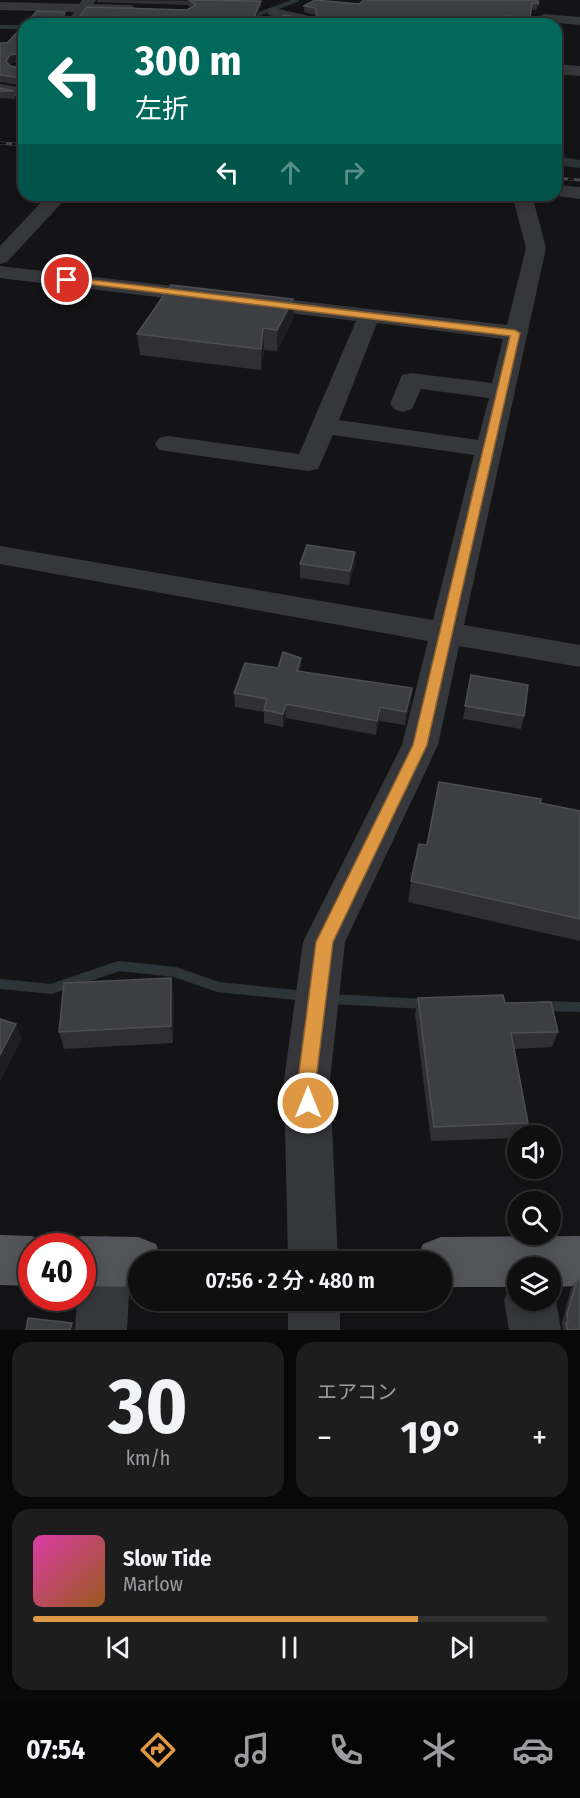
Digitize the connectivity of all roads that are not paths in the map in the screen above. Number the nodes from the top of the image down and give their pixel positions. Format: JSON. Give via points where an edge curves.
{"nodes":[{"id":1,"x":86,"y":4,"type":"edge"},
{"id":2,"x":0,"y":6,"type":"edge"},
{"id":3,"x":141,"y":10,"type":"edge"},
{"id":4,"x":274,"y":12,"type":"dead end"},
{"id":5,"x":76,"y":18,"type":"edge"},
{"id":6,"x":300,"y":18,"type":"edge"},
{"id":7,"x":562,"y":18,"type":"edge"},
{"id":8,"x":580,"y":21,"type":"edge"},
{"id":9,"x":562,"y":70,"type":"edge"},
{"id":10,"x":580,"y":71,"type":"edge"},
{"id":11,"x":0,"y":89,"type":"edge"},
{"id":12,"x":18,"y":92,"type":"edge"},
{"id":13,"x":562,"y":192,"type":"edge"},
{"id":14,"x":580,"y":193,"type":"edge"},
{"id":15,"x":52,"y":201,"type":"edge"},
{"id":16,"x":524,"y":201,"type":"edge"},
{"id":17,"x":0,"y":258,"type":"edge"},
{"id":18,"x":0,"y":272,"type":"edge"},
{"id":19,"x":369,"y":316,"type":"junction"},
{"id":20,"x":515,"y":333,"type":"junction"},
{"id":21,"x":502,"y":392,"type":"junction"},
{"id":22,"x":403,"y":404,"type":"dead end"},
{"id":23,"x":324,"y":426,"type":"junction"},
{"id":24,"x":168,"y":444,"type":"dead end"},
{"id":25,"x":488,"y":449,"type":"junction"},
{"id":26,"x":0,"y":555,"type":"edge"},
{"id":27,"x":446,"y":634,"type":"junction"},
{"id":28,"x":580,"y":656,"type":"edge"},
{"id":29,"x":313,"y":1251,"type":"edge"},
{"id":30,"x":0,"y":1260,"type":"edge"},
{"id":31,"x":18,"y":1261,"type":"edge"},
{"id":32,"x":580,"y":1261,"type":"edge"},
{"id":33,"x":109,"y":1262,"type":"edge"},
{"id":34,"x":452,"y":1264,"type":"edge"},
{"id":35,"x":561,"y":1267,"type":"edge"},
{"id":36,"x":507,"y":1274,"type":"edge"},
{"id":37,"x":314,"y":1311,"type":"edge"},
{"id":38,"x":532,"y":1311,"type":"edge"},
{"id":39,"x":100,"y":1330,"type":"edge"},
{"id":40,"x":314,"y":1330,"type":"edge"},
{"id":41,"x":535,"y":1330,"type":"edge"}],
"edges":[{"from":1,"to":2,"type":"street"},
{"from":1,"to":3,"type":"street"},
{"from":1,"to":5,"type":"street"},
{"from":4,"to":6,"type":"street"},
{"from":7,"to":8,"type":"street"},
{"from":9,"to":10,"type":"street"},
{"from":11,"to":12,"type":"street"},
{"from":13,"to":14,"type":"street"},
{"from":15,"to":17,"type":"street"},
{"from":16,"to":20,"type":"street","via":[[536,248]]},
{"from":18,"to":19,"type":"street"},
{"from":19,"to":20,"type":"street"},
{"from":19,"to":23,"type":"street"},
{"from":20,"to":21,"type":"street"},
{"from":21,"to":22,"type":"street","via":[[411,380]]},
{"from":21,"to":25,"type":"street"},
{"from":23,"to":24,"type":"street","via":[[308,463]]},
{"from":23,"to":25,"type":"street"},
{"from":25,"to":27,"type":"street"},
{"from":26,"to":27,"type":"street"},
{"from":27,"to":28,"type":"street"},
{"from":27,"to":29,"type":"street","via":[[420,745],[324,942],[307,1080]]},
{"from":30,"to":31,"type":"main road"},
{"from":32,"to":35,"type":"main road"},
{"from":33,"to":39,"type":"street"},
{"from":34,"to":36,"type":"main road"},
{"from":37,"to":40,"type":"street"},
{"from":38,"to":41,"type":"street"}]}
